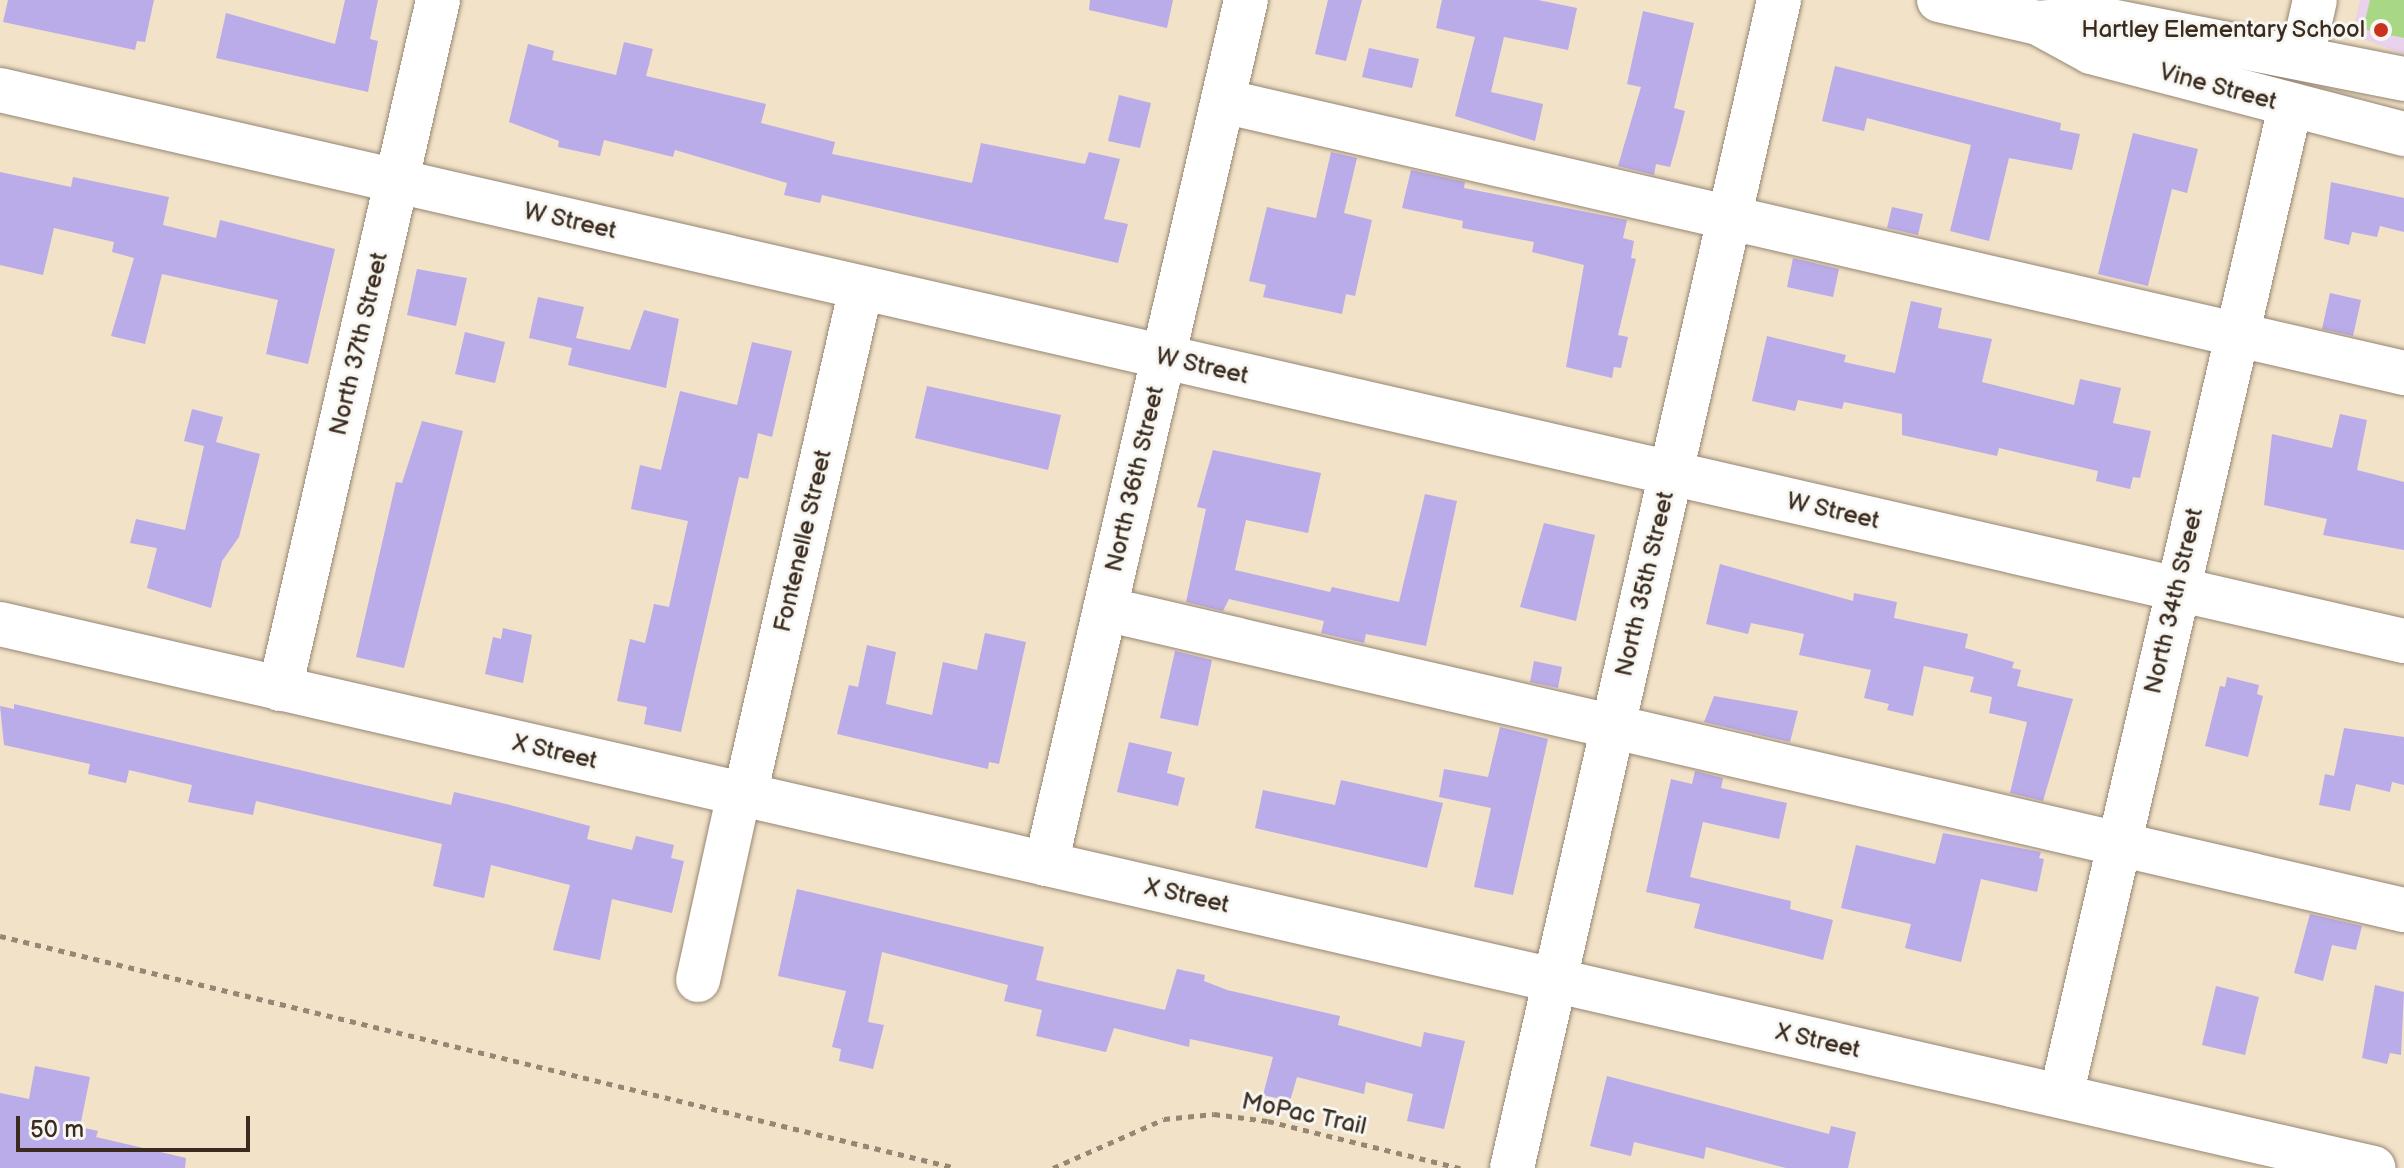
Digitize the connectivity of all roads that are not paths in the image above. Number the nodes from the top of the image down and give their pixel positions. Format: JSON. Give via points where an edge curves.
{"nodes":[{"id":1,"x":438,"y":0,"type":"edge"},
{"id":2,"x":1246,"y":0,"type":"edge"},
{"id":3,"x":1779,"y":0,"type":"edge"},
{"id":4,"x":1939,"y":0,"type":"edge"},
{"id":5,"x":2315,"y":0,"type":"edge"},
{"id":6,"x":2041,"y":12,"type":"edge"},
{"id":7,"x":2302,"y":57,"type":"junction"},
{"id":8,"x":2404,"y":79,"type":"edge"},
{"id":9,"x":0,"y":90,"type":"edge"},
{"id":10,"x":1223,"y":101,"type":"junction"},
{"id":11,"x":2290,"y":107,"type":"junction"},
{"id":12,"x":2404,"y":134,"type":"edge"},
{"id":13,"x":396,"y":181,"type":"junction"},
{"id":14,"x":1729,"y":216,"type":"junction"},
{"id":15,"x":861,"y":288,"type":"junction"},
{"id":16,"x":2238,"y":334,"type":"junction"},
{"id":17,"x":1164,"y":357,"type":"junction"},
{"id":18,"x":2404,"y":373,"type":"edge"},
{"id":19,"x":1670,"y":474,"type":"junction"},
{"id":20,"x":2177,"y":590,"type":"junction"},
{"id":21,"x":1105,"y":609,"type":"junction"},
{"id":22,"x":0,"y":624,"type":"edge"},
{"id":23,"x":2404,"y":641,"type":"edge"},
{"id":24,"x":280,"y":689,"type":"junction"},
{"id":25,"x":1613,"y":726,"type":"junction"},
{"id":26,"x":742,"y":794,"type":"junction"},
{"id":27,"x":2118,"y":846,"type":"junction"},
{"id":28,"x":1046,"y":864,"type":"junction"},
{"id":29,"x":2404,"y":910,"type":"edge"},
{"id":30,"x":698,"y":980,"type":"dead end"},
{"id":31,"x":1554,"y":980,"type":"junction"},
{"id":32,"x":2061,"y":1096,"type":"junction"},
{"id":33,"x":1512,"y":1168,"type":"edge"},
{"id":34,"x":2373,"y":1168,"type":"edge"}],
"edges":[{"from":1,"to":13,"type":"street","name":"North 37th Street"},
{"from":2,"to":10,"type":"street","name":"North 36th Street"},
{"from":3,"to":14,"type":"street","name":"North 35th Street"},
{"from":4,"to":6,"type":"street","name":"Vine Street"},
{"from":5,"to":7,"type":"street"},
{"from":6,"to":7,"type":"street","name":"Vine Street"},
{"from":6,"to":11,"type":"street","name":"Vine Street","via":[[2091,52]]},
{"from":7,"to":8,"type":"street","name":"Vine Street"},
{"from":9,"to":13,"type":"street","name":"W Street"},
{"from":10,"to":14,"type":"street"},
{"from":10,"to":17,"type":"street","name":"North 36th Street"},
{"from":11,"to":12,"type":"street","name":"Vine Street"},
{"from":11,"to":16,"type":"street","name":"North 34th Street"},
{"from":13,"to":15,"type":"street","name":"W Street"},
{"from":13,"to":24,"type":"street","name":"North 37th Street"},
{"from":14,"to":16,"type":"street"},
{"from":14,"to":19,"type":"street","name":"North 35th Street"},
{"from":15,"to":17,"type":"street","name":"W Street"},
{"from":15,"to":26,"type":"street","name":"Fontenelle Street"},
{"from":16,"to":18,"type":"street"},
{"from":16,"to":20,"type":"street","name":"North 34th Street"},
{"from":17,"to":19,"type":"street","name":"W Street"},
{"from":17,"to":21,"type":"street","name":"North 36th Street"},
{"from":19,"to":20,"type":"street","name":"W Street"},
{"from":19,"to":25,"type":"street","name":"North 35th Street"},
{"from":20,"to":23,"type":"street","name":"W Street"},
{"from":20,"to":27,"type":"street","name":"North 34th Street"},
{"from":21,"to":25,"type":"street"},
{"from":21,"to":28,"type":"street","name":"North 36th Street"},
{"from":22,"to":24,"type":"street","name":"X Street"},
{"from":24,"to":26,"type":"street","name":"X Street"},
{"from":25,"to":27,"type":"street"},
{"from":25,"to":31,"type":"street","name":"North 35th Street"},
{"from":26,"to":28,"type":"street","name":"X Street"},
{"from":26,"to":30,"type":"street","name":"Fontenelle Street"},
{"from":27,"to":29,"type":"street"},
{"from":27,"to":32,"type":"street","name":"North 34th Street"},
{"from":28,"to":31,"type":"street","name":"X Street"},
{"from":31,"to":32,"type":"street","name":"X Street"},
{"from":31,"to":33,"type":"street","name":"North 35th Street"},
{"from":32,"to":34,"type":"street","name":"X Street"}]}
